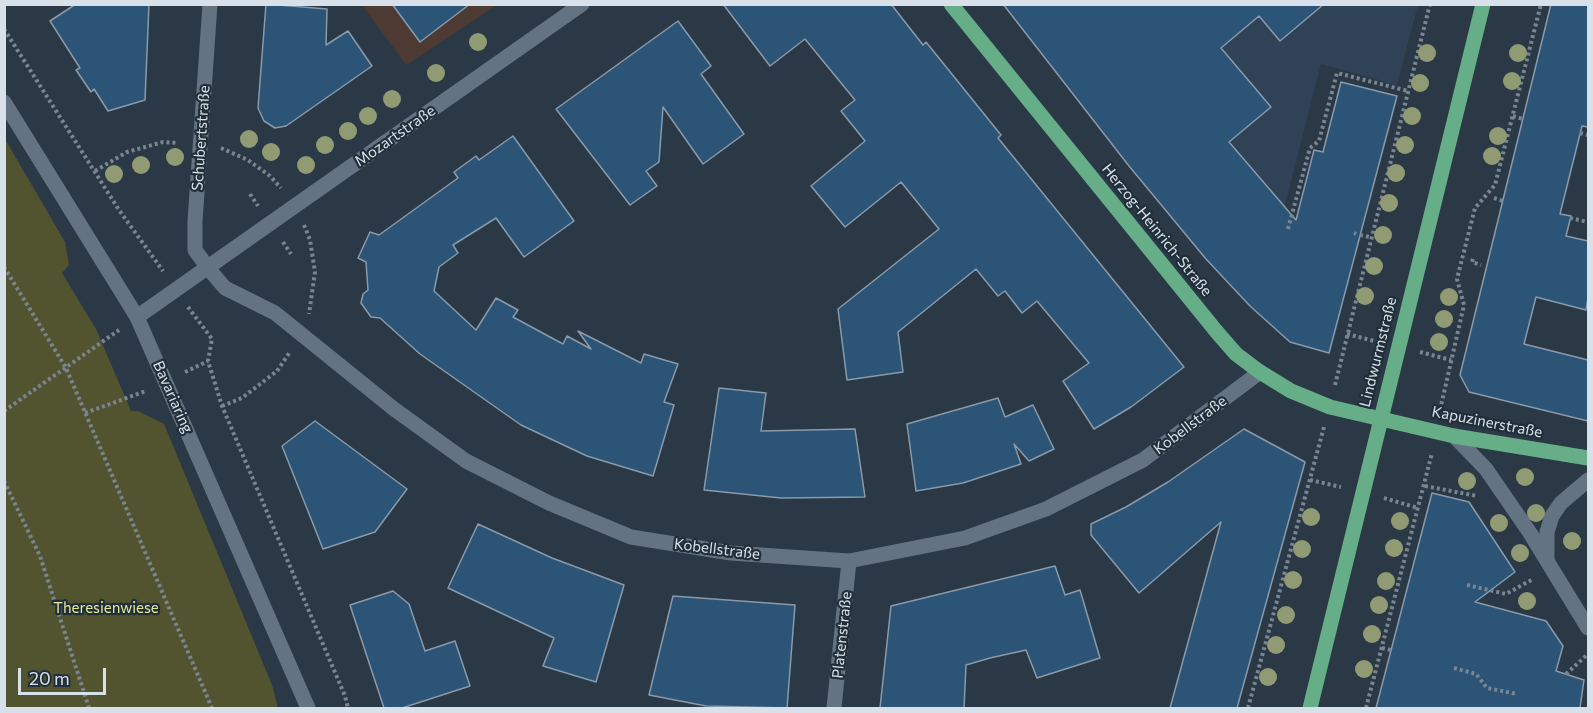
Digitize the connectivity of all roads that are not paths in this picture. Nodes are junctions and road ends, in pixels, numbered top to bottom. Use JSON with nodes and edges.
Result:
{"nodes":[{"id":1,"x":210,"y":4,"type":"edge"},
{"id":2,"x":582,"y":4,"type":"edge"},
{"id":3,"x":951,"y":4,"type":"edge"},
{"id":4,"x":1483,"y":4,"type":"edge"},
{"id":5,"x":4,"y":102,"type":"edge"},
{"id":6,"x":208,"y":268,"type":"junction"},
{"id":7,"x":137,"y":317,"type":"junction"},
{"id":8,"x":1260,"y":372,"type":"junction"},
{"id":9,"x":1380,"y":418,"type":"junction"},
{"id":10,"x":1454,"y":436,"type":"junction"},
{"id":11,"x":1588,"y":458,"type":"edge"},
{"id":12,"x":1588,"y":480,"type":"edge"},
{"id":13,"x":849,"y":561,"type":"junction"},
{"id":14,"x":1547,"y":564,"type":"junction"},
{"id":15,"x":1588,"y":628,"type":"edge"},
{"id":16,"x":308,"y":708,"type":"edge"},
{"id":17,"x":834,"y":708,"type":"edge"},
{"id":18,"x":1310,"y":708,"type":"edge"}],
"edges":[{"from":1,"to":6,"type":"street","name":"Schubertstraße"},
{"from":2,"to":6,"type":"street","name":"Mozartstraße"},
{"from":3,"to":8,"type":"main road","name":"Herzog-Heinrich-Straße"},
{"from":4,"to":9,"type":"main road","name":"Lindwurmstraße"},
{"from":5,"to":7,"type":"street","name":"Bavariaring"},
{"from":6,"to":7,"type":"street","name":"Mozartstraße"},
{"from":6,"to":13,"type":"street","name":"Kobellstraße"},
{"from":7,"to":16,"type":"street","name":"Bavariaring"},
{"from":8,"to":9,"type":"main road","name":"Herzog-Heinrich-Straße"},
{"from":8,"to":13,"type":"street","name":"Kobellstraße"},
{"from":9,"to":10,"type":"main road","name":"Kapuzinerstraße"},
{"from":9,"to":18,"type":"main road","name":"Lindwurmstraße"},
{"from":10,"to":11,"type":"main road","name":"Kapuzinerstraße"},
{"from":10,"to":14,"type":"street"},
{"from":12,"to":14,"type":"street"},
{"from":13,"to":17,"type":"street","name":"Platenstraße"},
{"from":14,"to":15,"type":"street"}]}
